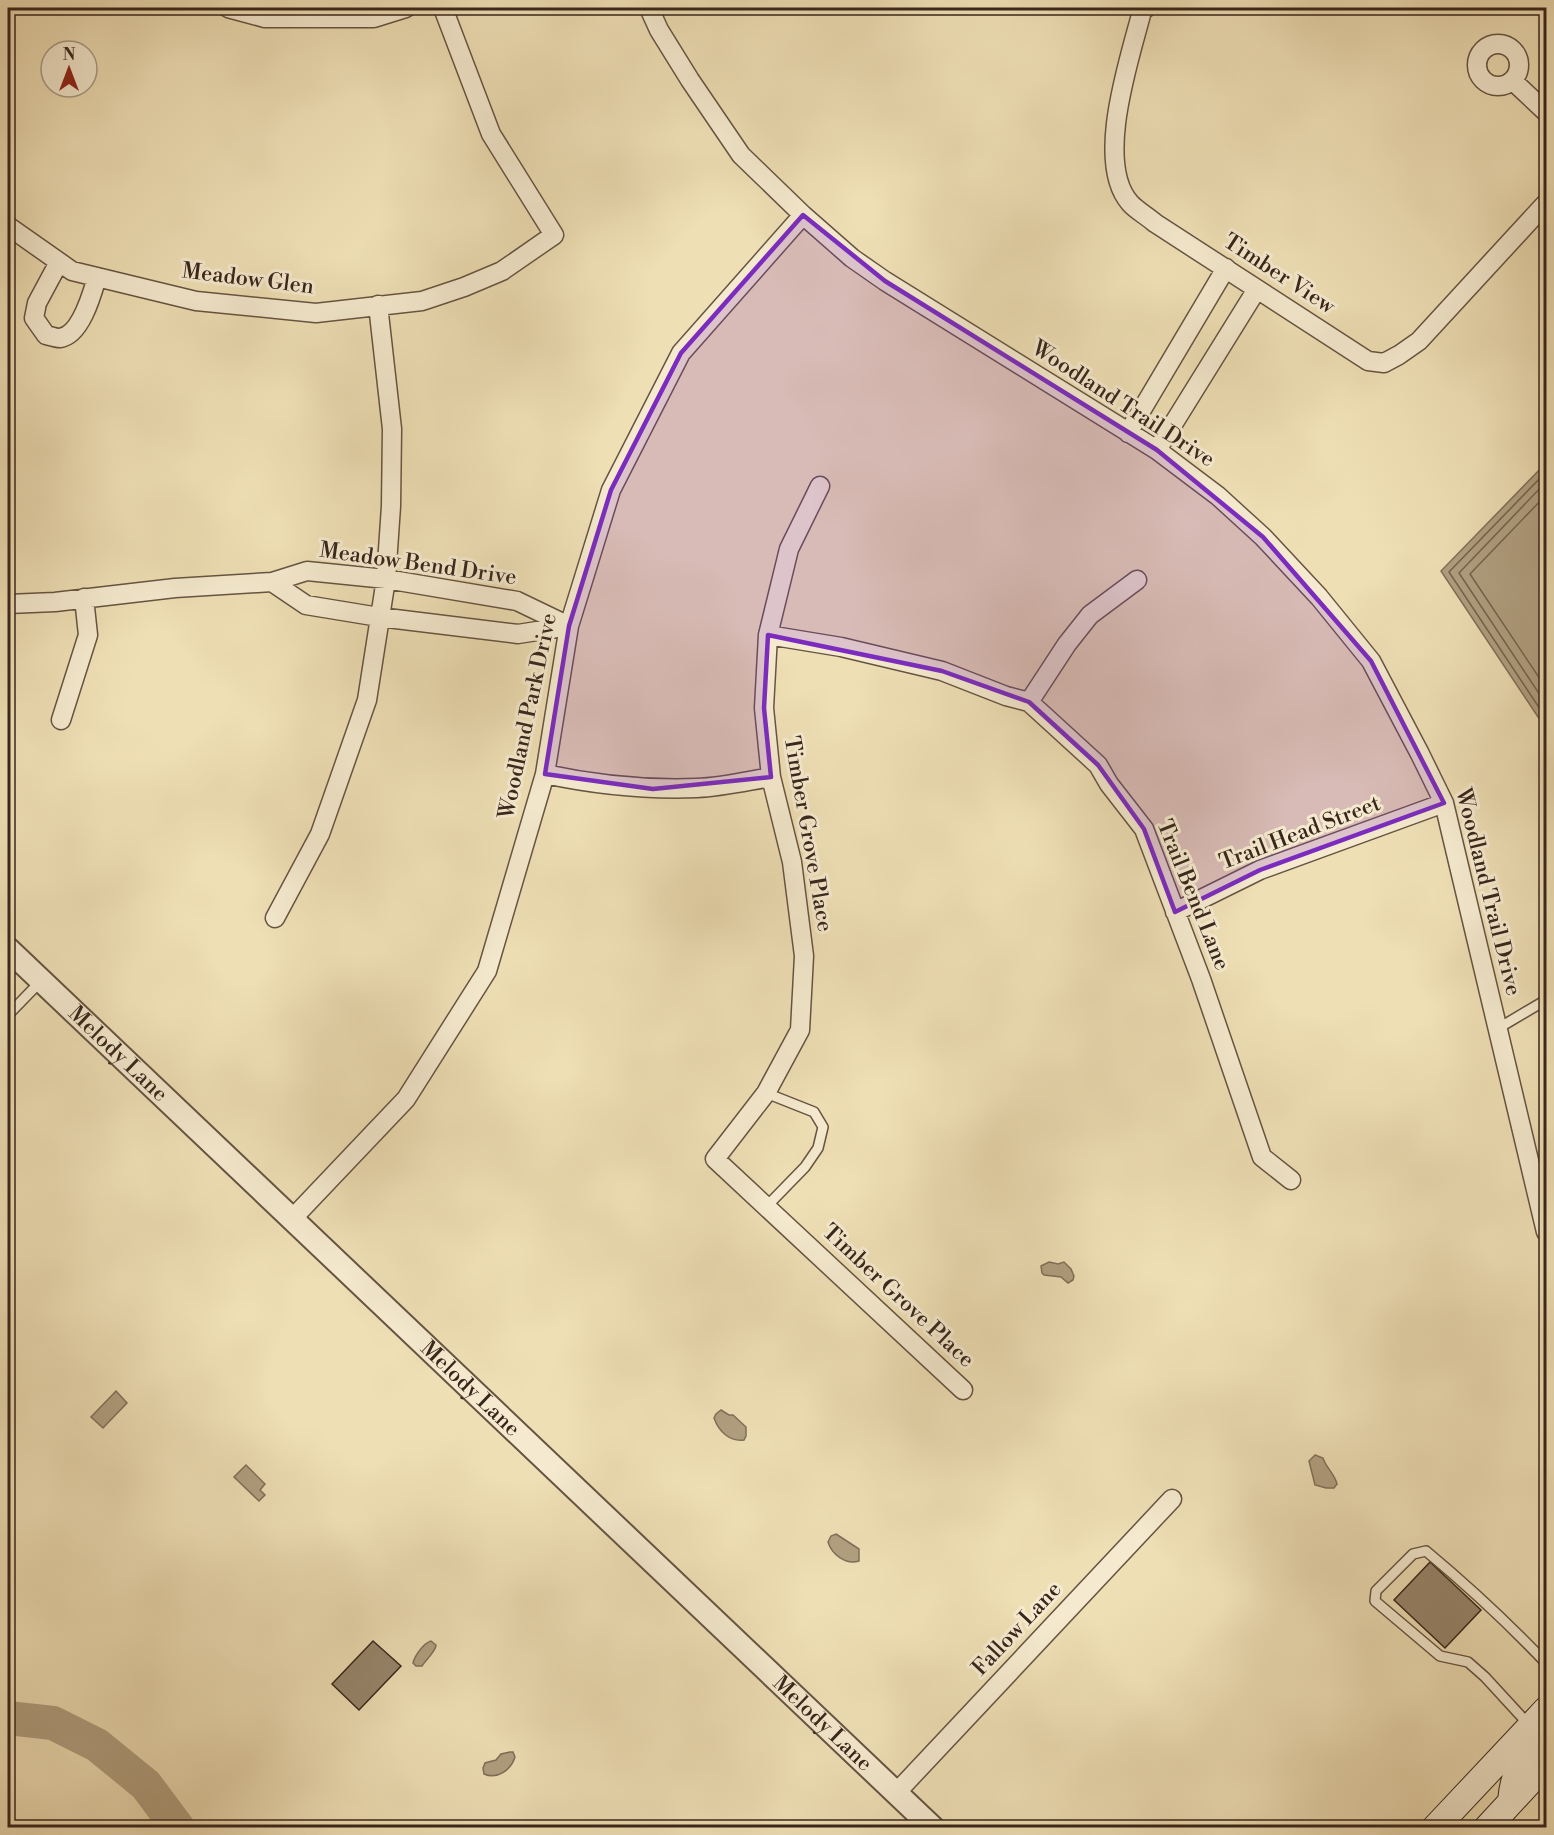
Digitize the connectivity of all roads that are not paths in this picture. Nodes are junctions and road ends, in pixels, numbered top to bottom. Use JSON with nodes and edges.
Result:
{"nodes":[{"id":1,"x":228,"y":8,"type":"edge"},
{"id":2,"x":406,"y":8,"type":"edge"},
{"id":3,"x":443,"y":8,"type":"edge"},
{"id":4,"x":649,"y":8,"type":"edge"},
{"id":5,"x":1146,"y":8,"type":"edge"},
{"id":6,"x":1513,"y":81,"type":"dead end"},
{"id":7,"x":1546,"y":112,"type":"edge"},
{"id":8,"x":1546,"y":203,"type":"edge"},
{"id":9,"x":803,"y":215,"type":"junction"},
{"id":10,"x":8,"y":226,"type":"edge"},
{"id":11,"x":59,"y":262,"type":"junction"},
{"id":12,"x":1226,"y":268,"type":"junction"},
{"id":13,"x":97,"y":277,"type":"junction"},
{"id":14,"x":1257,"y":289,"type":"junction"},
{"id":15,"x":378,"y":305,"type":"junction"},
{"id":16,"x":1128,"y":433,"type":"junction"},
{"id":17,"x":1157,"y":450,"type":"junction"},
{"id":18,"x":820,"y":486,"type":"dead end"},
{"id":19,"x":386,"y":579,"type":"junction"},
{"id":20,"x":1137,"y":580,"type":"dead end"},
{"id":21,"x":272,"y":582,"type":"junction"},
{"id":22,"x":84,"y":598,"type":"junction"},
{"id":23,"x":8,"y":604,"type":"edge"},
{"id":24,"x":380,"y":617,"type":"junction"},
{"id":25,"x":569,"y":626,"type":"junction"},
{"id":26,"x":768,"y":635,"type":"junction"},
{"id":27,"x":1029,"y":702,"type":"junction"},
{"id":28,"x":61,"y":720,"type":"dead end"},
{"id":29,"x":545,"y":774,"type":"junction"},
{"id":30,"x":771,"y":777,"type":"junction"},
{"id":31,"x":1444,"y":803,"type":"junction"},
{"id":32,"x":1175,"y":912,"type":"junction"},
{"id":33,"x":275,"y":918,"type":"dead end"},
{"id":34,"x":8,"y":949,"type":"edge"},
{"id":35,"x":41,"y":981,"type":"junction"},
{"id":36,"x":1546,"y":1000,"type":"edge"},
{"id":37,"x":8,"y":1015,"type":"edge"},
{"id":38,"x":1497,"y":1029,"type":"junction"},
{"id":39,"x":766,"y":1093,"type":"junction"},
{"id":40,"x":1291,"y":1180,"type":"dead end"},
{"id":41,"x":766,"y":1207,"type":"junction"},
{"id":42,"x":292,"y":1219,"type":"junction"},
{"id":43,"x":1546,"y":1232,"type":"edge"},
{"id":44,"x":963,"y":1390,"type":"dead end"},
{"id":45,"x":1172,"y":1499,"type":"dead end"},
{"id":46,"x":1546,"y":1663,"type":"edge"},
{"id":47,"x":1541,"y":1724,"type":"edge"},
{"id":48,"x":1546,"y":1764,"type":"edge"},
{"id":49,"x":896,"y":1793,"type":"junction"},
{"id":50,"x":1511,"y":1802,"type":"junction"},
{"id":51,"x":933,"y":1827,"type":"edge"},
{"id":52,"x":1435,"y":1827,"type":"edge"},
{"id":53,"x":1487,"y":1827,"type":"edge"}],
"edges":[{"from":1,"to":2,"type":"street"},
{"from":3,"to":15,"type":"street","name":"Meadow Glen"},
{"from":4,"to":9,"type":"street","name":"Woodland Trail Drive"},
{"from":5,"to":12,"type":"street","name":"Timber View"},
{"from":6,"to":7,"type":"street"},
{"from":8,"to":14,"type":"street","name":"Timber View"},
{"from":9,"to":16,"type":"street","name":"Woodland Trail Drive"},
{"from":9,"to":25,"type":"street","name":"Woodland Park Drive"},
{"from":10,"to":11,"type":"street","name":"Meadow Glen"},
{"from":11,"to":13,"type":"street","name":"Meadow Glen"},
{"from":11,"to":13,"type":"street"},
{"from":12,"to":14,"type":"street","name":"Timber View"},
{"from":12,"to":16,"type":"street"},
{"from":13,"to":15,"type":"street","name":"Meadow Glen"},
{"from":14,"to":17,"type":"street"},
{"from":15,"to":19,"type":"street"},
{"from":16,"to":17,"type":"street","name":"Woodland Trail Drive"},
{"from":17,"to":31,"type":"street","name":"Woodland Trail Drive"},
{"from":18,"to":26,"type":"street","name":"Timber Grove Place"},
{"from":19,"to":21,"type":"street","name":"Meadow Bend Drive"},
{"from":19,"to":24,"type":"street"},
{"from":19,"to":25,"type":"street","name":"Meadow Bend Drive"},
{"from":20,"to":27,"type":"street"},
{"from":21,"to":22,"type":"street","name":"Meadow Bend Drive"},
{"from":21,"to":24,"type":"street"},
{"from":22,"to":23,"type":"street","name":"Meadow Bend Drive"},
{"from":22,"to":28,"type":"street"},
{"from":24,"to":25,"type":"street"},
{"from":24,"to":33,"type":"street"},
{"from":25,"to":29,"type":"street","name":"Woodland Park Drive"},
{"from":26,"to":27,"type":"street","name":"Trail Bend Lane"},
{"from":26,"to":30,"type":"street","name":"Timber Grove Place"},
{"from":27,"to":32,"type":"street","name":"Trail Bend Lane"},
{"from":29,"to":30,"type":"street"},
{"from":29,"to":42,"type":"street","name":"Woodland Park Drive"},
{"from":30,"to":39,"type":"street","name":"Timber Grove Place"},
{"from":31,"to":32,"type":"street","name":"Trail Head Street"},
{"from":31,"to":38,"type":"street","name":"Woodland Trail Drive"},
{"from":32,"to":40,"type":"street","name":"Trail Bend Lane"},
{"from":34,"to":35,"type":"street","name":"Melody Lane"},
{"from":35,"to":37,"type":"lane"},
{"from":35,"to":42,"type":"street","name":"Melody Lane"},
{"from":36,"to":38,"type":"lane"},
{"from":38,"to":43,"type":"street","name":"Woodland Trail Drive"},
{"from":39,"to":41,"type":"street","name":"Timber Grove Place"},
{"from":39,"to":41,"type":"lane"},
{"from":41,"to":44,"type":"street","name":"Timber Grove Place"},
{"from":42,"to":49,"type":"street","name":"Melody Lane"},
{"from":45,"to":49,"type":"street","name":"Fallow Lane"},
{"from":46,"to":47,"type":"lane"},
{"from":47,"to":50,"type":"main road"},
{"from":47,"to":52,"type":"main road"},
{"from":48,"to":50,"type":"main road"},
{"from":49,"to":51,"type":"street","name":"Melody Lane"},
{"from":50,"to":53,"type":"main road"}]}
